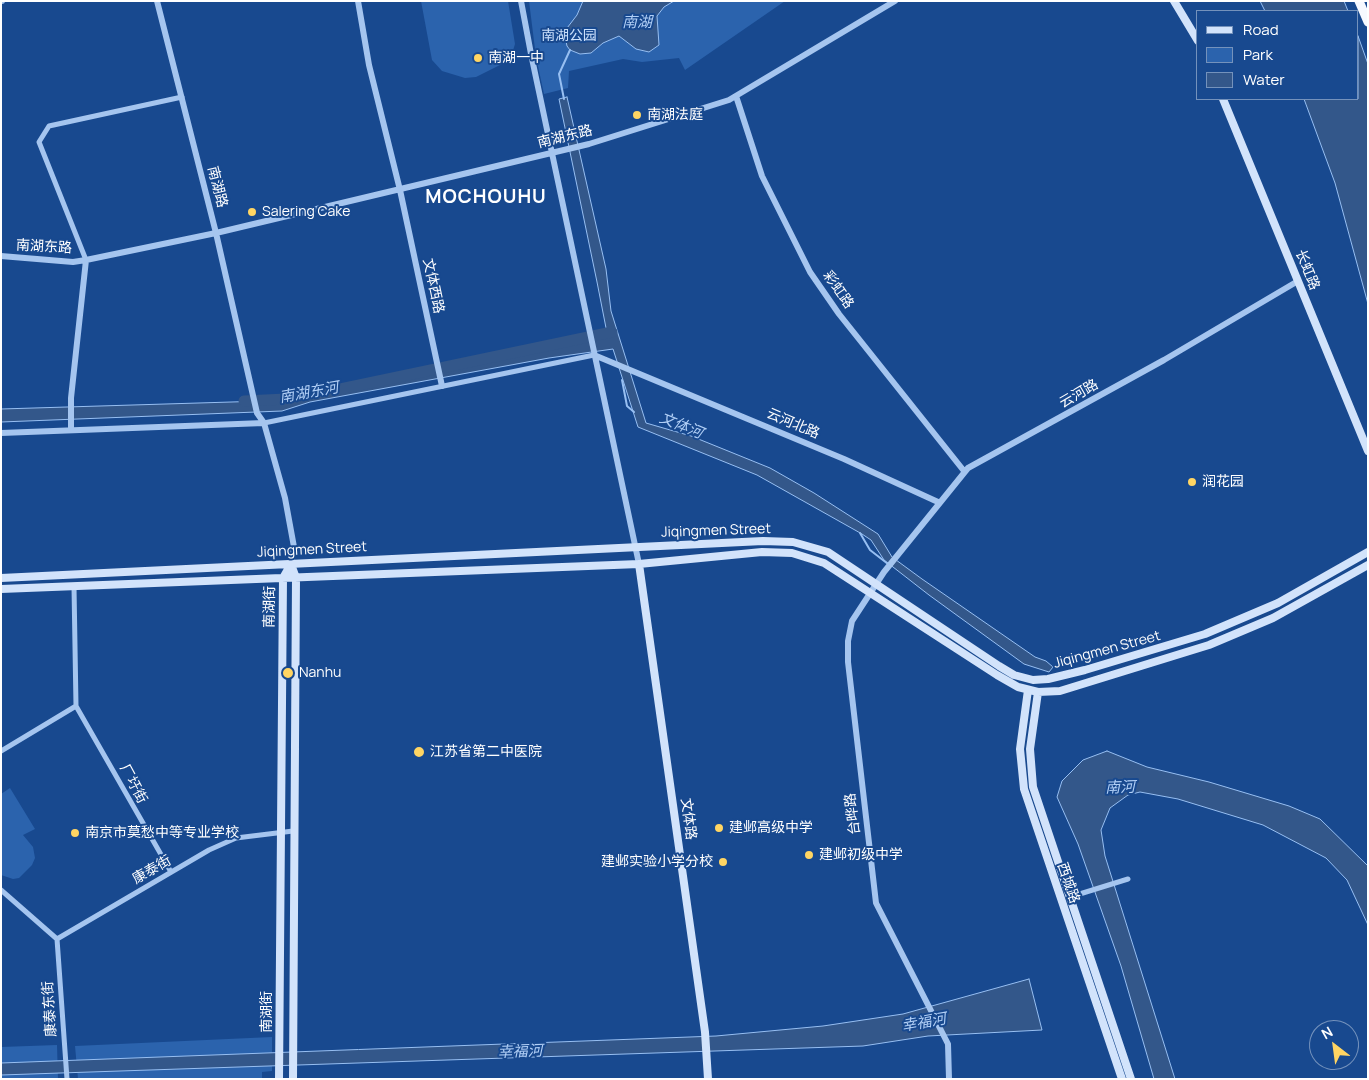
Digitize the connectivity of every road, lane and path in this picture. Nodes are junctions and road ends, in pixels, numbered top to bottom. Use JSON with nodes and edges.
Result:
{"nodes":[{"id":1,"x":157,"y":1,"type":"edge"},
{"id":2,"x":358,"y":1,"type":"edge"},
{"id":3,"x":522,"y":1,"type":"edge"},
{"id":4,"x":895,"y":1,"type":"edge"},
{"id":5,"x":1174,"y":1,"type":"edge"},
{"id":6,"x":1359,"y":1,"type":"edge"},
{"id":7,"x":1368,"y":22,"type":"edge"},
{"id":8,"x":1196,"y":38,"type":"edge"},
{"id":9,"x":736,"y":96,"type":"junction"},
{"id":10,"x":182,"y":97,"type":"junction"},
{"id":11,"x":1223,"y":100,"type":"edge"},
{"id":12,"x":551,"y":153,"type":"junction"},
{"id":13,"x":400,"y":190,"type":"junction"},
{"id":14,"x":216,"y":233,"type":"junction"},
{"id":15,"x":1,"y":256,"type":"edge"},
{"id":16,"x":86,"y":260,"type":"junction"},
{"id":17,"x":1298,"y":281,"type":"junction"},
{"id":18,"x":594,"y":353,"type":"junction"},
{"id":19,"x":442,"y":386,"type":"junction"},
{"id":20,"x":264,"y":423,"type":"junction"},
{"id":21,"x":71,"y":430,"type":"junction"},
{"id":22,"x":1,"y":432,"type":"edge"},
{"id":23,"x":1368,"y":451,"type":"edge"},
{"id":24,"x":964,"y":471,"type":"junction"},
{"id":25,"x":938,"y":502,"type":"junction"},
{"id":26,"x":635,"y":547,"type":"junction"},
{"id":27,"x":1368,"y":552,"type":"edge"},
{"id":28,"x":291,"y":564,"type":"junction"},
{"id":29,"x":639,"y":564,"type":"junction"},
{"id":30,"x":1368,"y":565,"type":"edge"},
{"id":31,"x":884,"y":572,"type":"joint"},
{"id":32,"x":1,"y":578,"type":"edge"},
{"id":33,"x":283,"y":578,"type":"junction"},
{"id":34,"x":296,"y":578,"type":"junction"},
{"id":35,"x":875,"y":585,"type":"junction"},
{"id":36,"x":74,"y":587,"type":"junction"},
{"id":37,"x":1,"y":589,"type":"edge"},
{"id":38,"x":868,"y":594,"type":"junction"},
{"id":39,"x":1028,"y":690,"type":"junction"},
{"id":40,"x":1038,"y":692,"type":"junction"},
{"id":41,"x":76,"y":706,"type":"junction"},
{"id":42,"x":1,"y":751,"type":"edge"},
{"id":43,"x":293,"y":831,"type":"junction"},
{"id":44,"x":280,"y":832,"type":"junction"},
{"id":45,"x":170,"y":872,"type":"junction"},
{"id":46,"x":1128,"y":878,"type":"dead end"},
{"id":47,"x":1,"y":890,"type":"edge"},
{"id":48,"x":1070,"y":897,"type":"junction"},
{"id":49,"x":56,"y":938,"type":"junction"},
{"id":50,"x":66,"y":1079,"type":"edge"},
{"id":51,"x":280,"y":1079,"type":"edge"},
{"id":52,"x":293,"y":1079,"type":"edge"},
{"id":53,"x":708,"y":1079,"type":"edge"},
{"id":54,"x":949,"y":1079,"type":"edge"},
{"id":55,"x":1122,"y":1079,"type":"edge"},
{"id":56,"x":1132,"y":1079,"type":"edge"}],
"edges":[{"from":1,"to":10,"type":"street","name":"南湖路"},
{"from":2,"to":13,"type":"street","name":"文体西路"},
{"from":3,"to":12,"type":"street"},
{"from":4,"to":9,"type":"street","name":"南湖东路"},
{"from":5,"to":8,"type":"main road"},
{"from":6,"to":7,"type":"highway"},
{"from":9,"to":12,"type":"street","name":"南湖东路"},
{"from":9,"to":24,"type":"street","name":"彩虹路"},
{"from":10,"to":14,"type":"street","name":"南湖路"},
{"from":10,"to":16,"type":"street"},
{"from":11,"to":17,"type":"main road","name":"长虹路"},
{"from":12,"to":13,"type":"street","name":"南湖东路"},
{"from":12,"to":18,"type":"street"},
{"from":13,"to":14,"type":"street","name":"南湖东路"},
{"from":13,"to":19,"type":"street","name":"文体西路"},
{"from":14,"to":16,"type":"street","name":"南湖东路"},
{"from":14,"to":20,"type":"street","name":"南湖路"},
{"from":15,"to":16,"type":"street","name":"南湖东路"},
{"from":16,"to":21,"type":"street"},
{"from":17,"to":23,"type":"main road","name":"长虹路"},
{"from":17,"to":24,"type":"street","name":"云河路"},
{"from":18,"to":19,"type":"street"},
{"from":18,"to":25,"type":"street","name":"云河北路"},
{"from":18,"to":26,"type":"street"},
{"from":19,"to":20,"type":"street"},
{"from":20,"to":21,"type":"street"},
{"from":20,"to":28,"type":"street"},
{"from":21,"to":22,"type":"street"},
{"from":24,"to":25,"type":"street","name":"云河路"},
{"from":25,"to":31,"type":"street","name":"云河路"},
{"from":26,"to":28,"type":"main road","name":"Jiqingmen Street"},
{"from":26,"to":29,"type":"street"},
{"from":26,"to":35,"type":"main road","name":"Jiqingmen Street"},
{"from":27,"to":35,"type":"main road","name":"Jiqingmen Street"},
{"from":28,"to":32,"type":"main road","name":"Jiqingmen Street"},
{"from":28,"to":33,"type":"main road","name":"南湖街"},
{"from":28,"to":34,"type":"main road","name":"南湖街"},
{"from":29,"to":34,"type":"main road","name":"Jiqingmen Street"},
{"from":29,"to":38,"type":"main road","name":"Jiqingmen Street"},
{"from":29,"to":53,"type":"main road","name":"文体路"},
{"from":30,"to":40,"type":"main road","name":"Jiqingmen Street"},
{"from":31,"to":35,"type":"street","name":"台晔路"},
{"from":33,"to":34,"type":"main road","name":"Jiqingmen Street"},
{"from":33,"to":36,"type":"main road","name":"Jiqingmen Street"},
{"from":33,"to":44,"type":"main road","name":"南湖街"},
{"from":34,"to":43,"type":"main road","name":"南湖街"},
{"from":35,"to":38,"type":"street","name":"台晔路"},
{"from":36,"to":37,"type":"main road","name":"Jiqingmen Street"},
{"from":36,"to":41,"type":"street"},
{"from":38,"to":39,"type":"main road","name":"Jiqingmen Street"},
{"from":38,"to":54,"type":"street","name":"台晔路"},
{"from":39,"to":40,"type":"main road","name":"Jiqingmen Street"},
{"from":39,"to":55,"type":"main road","name":"西城路"},
{"from":40,"to":48,"type":"main road","name":"西城路"},
{"from":41,"to":42,"type":"street"},
{"from":41,"to":45,"type":"street","name":"厂圩街"},
{"from":43,"to":44,"type":"street","name":"康泰街"},
{"from":43,"to":52,"type":"main road","name":"南湖街"},
{"from":44,"to":45,"type":"street","name":"康泰街"},
{"from":44,"to":51,"type":"main road","name":"南湖街"},
{"from":45,"to":49,"type":"street","name":"康泰街"},
{"from":46,"to":48,"type":"street"},
{"from":47,"to":49,"type":"street"},
{"from":48,"to":56,"type":"main road","name":"西城路"},
{"from":49,"to":50,"type":"street","name":"康泰东街"}]}
